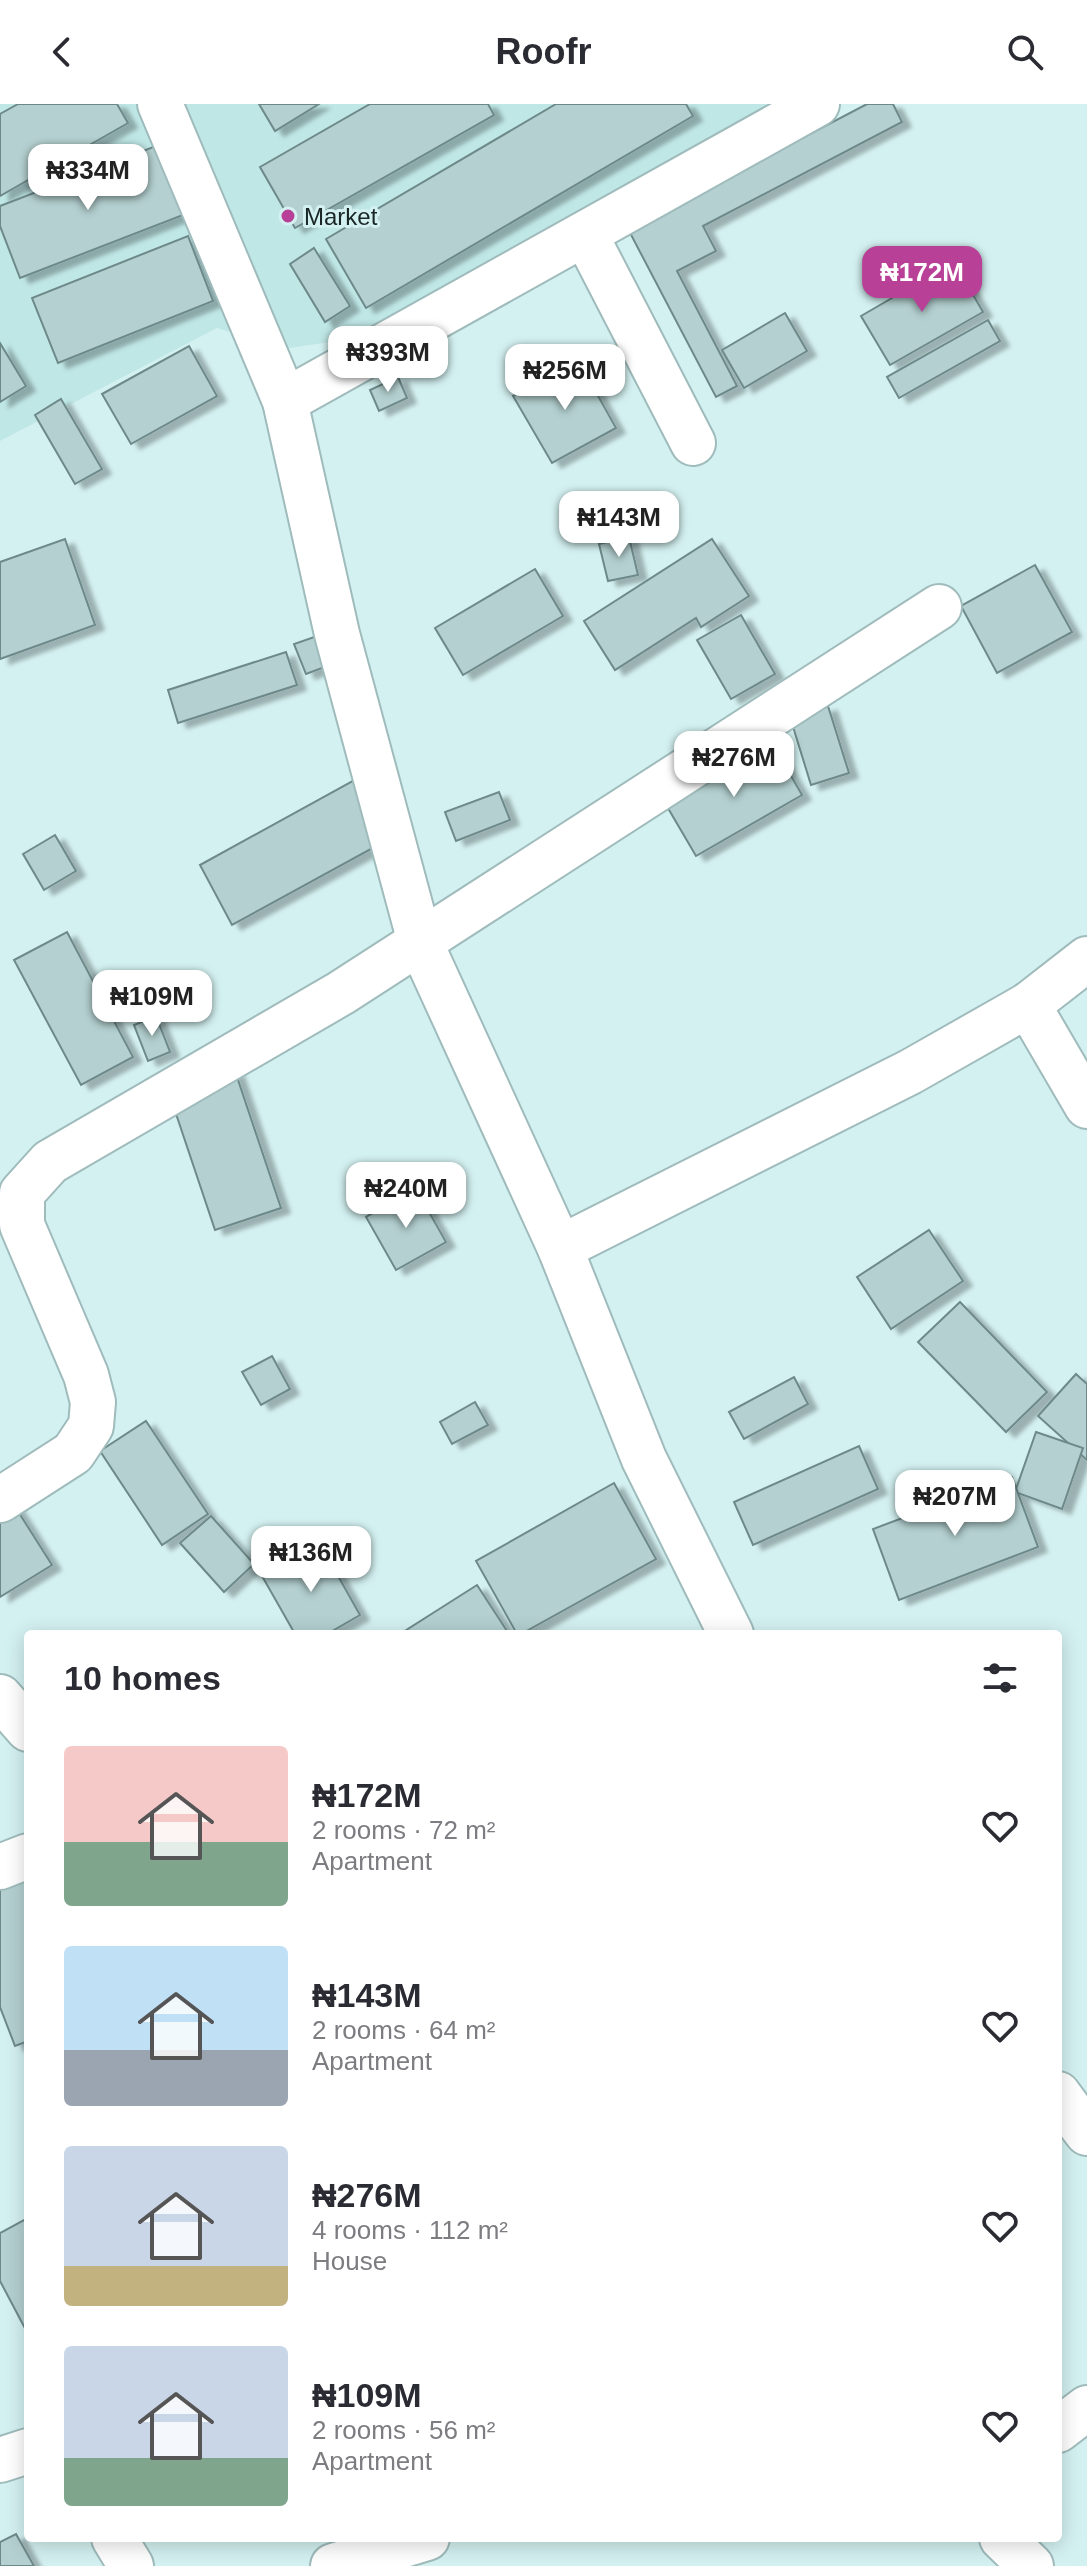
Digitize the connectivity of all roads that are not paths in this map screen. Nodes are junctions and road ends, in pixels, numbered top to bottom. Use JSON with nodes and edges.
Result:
{"nodes":[{"id":1,"x":160,"y":104,"type":"edge"},
{"id":2,"x":817,"y":104,"type":"edge"},
{"id":3,"x":585,"y":234,"type":"junction"},
{"id":4,"x":285,"y":401,"type":"junction"},
{"id":5,"x":693,"y":443,"type":"dead end"},
{"id":6,"x":939,"y":607,"type":"dead end"},
{"id":7,"x":420,"y":942,"type":"junction"},
{"id":8,"x":1087,"y":959,"type":"edge"},
{"id":9,"x":1028,"y":1005,"type":"junction"},
{"id":10,"x":1087,"y":1106,"type":"edge"},
{"id":11,"x":560,"y":1248,"type":"junction"},
{"id":12,"x":0,"y":1500,"type":"edge"},
{"id":13,"x":729,"y":1630,"type":"edge"},
{"id":14,"x":0,"y":1697,"type":"edge"},
{"id":15,"x":24,"y":1724,"type":"edge"},
{"id":16,"x":24,"y":1858,"type":"edge"},
{"id":17,"x":0,"y":1867,"type":"edge"},
{"id":18,"x":1062,"y":2099,"type":"edge"},
{"id":19,"x":1087,"y":2133,"type":"edge"},
{"id":20,"x":1087,"y":2408,"type":"edge"},
{"id":21,"x":1062,"y":2427,"type":"edge"},
{"id":22,"x":24,"y":2452,"type":"edge"},
{"id":23,"x":0,"y":2460,"type":"edge"},
{"id":24,"x":116,"y":2542,"type":"edge"},
{"id":25,"x":414,"y":2542,"type":"edge"},
{"id":26,"x":429,"y":2542,"type":"edge"},
{"id":27,"x":1006,"y":2542,"type":"edge"},
{"id":28,"x":131,"y":2566,"type":"edge"},
{"id":29,"x":333,"y":2566,"type":"edge"},
{"id":30,"x":438,"y":2566,"type":"edge"},
{"id":31,"x":1031,"y":2566,"type":"edge"}],
"edges":[{"from":1,"to":4,"type":"street"},
{"from":2,"to":3,"type":"street"},
{"from":3,"to":4,"type":"street"},
{"from":3,"to":5,"type":"street"},
{"from":4,"to":7,"type":"street"},
{"from":6,"to":7,"type":"street"},
{"from":7,"to":11,"type":"street"},
{"from":7,"to":12,"type":"street"},
{"from":8,"to":9,"type":"street"},
{"from":9,"to":10,"type":"street"},
{"from":9,"to":11,"type":"street"},
{"from":11,"to":13,"type":"street"},
{"from":14,"to":15,"type":"street"},
{"from":16,"to":17,"type":"street"},
{"from":18,"to":19,"type":"street"},
{"from":20,"to":21,"type":"street"},
{"from":22,"to":23,"type":"street"},
{"from":24,"to":28,"type":"street"},
{"from":25,"to":29,"type":"street"},
{"from":26,"to":30,"type":"street"},
{"from":27,"to":31,"type":"street"}]}
